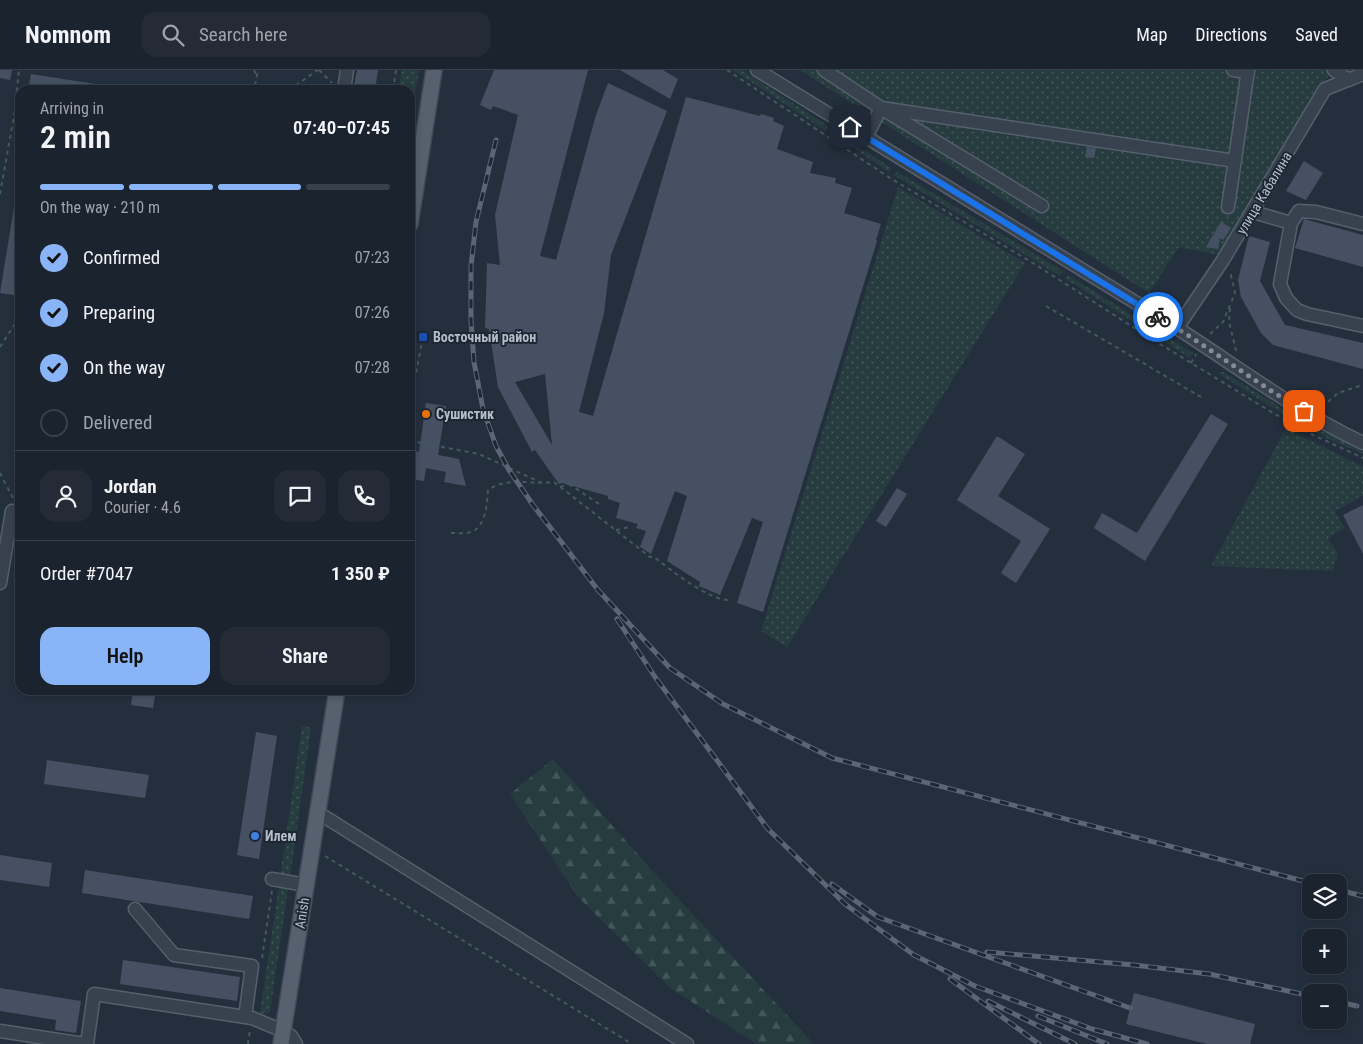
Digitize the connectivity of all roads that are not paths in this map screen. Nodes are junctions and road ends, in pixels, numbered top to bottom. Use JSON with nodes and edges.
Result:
{"nodes":[{"id":1,"x":347,"y":70,"type":"edge"},
{"id":2,"x":434,"y":70,"type":"edge"},
{"id":3,"x":757,"y":70,"type":"edge"},
{"id":4,"x":824,"y":70,"type":"edge"},
{"id":5,"x":1233,"y":70,"type":"edge"},
{"id":6,"x":1334,"y":70,"type":"edge"},
{"id":7,"x":1248,"y":71,"type":"edge"},
{"id":8,"x":1363,"y":74,"type":"edge"},
{"id":9,"x":1349,"y":80,"type":"junction"},
{"id":10,"x":339,"y":85,"type":"edge"},
{"id":11,"x":881,"y":108,"type":"junction"},
{"id":12,"x":866,"y":137,"type":"junction"},
{"id":13,"x":1235,"y":161,"type":"junction"},
{"id":14,"x":415,"y":192,"type":"edge"},
{"id":15,"x":1042,"y":206,"type":"dead end"},
{"id":16,"x":1228,"y":207,"type":"dead end"},
{"id":17,"x":1254,"y":211,"type":"junction"},
{"id":18,"x":1291,"y":223,"type":"junction"},
{"id":19,"x":1363,"y":224,"type":"edge"},
{"id":20,"x":1363,"y":326,"type":"edge"},
{"id":21,"x":1176,"y":328,"type":"junction"},
{"id":22,"x":1363,"y":443,"type":"edge"},
{"id":23,"x":14,"y":506,"type":"road end"},
{"id":24,"x":0,"y":583,"type":"edge"},
{"id":25,"x":336,"y":695,"type":"edge"},
{"id":26,"x":318,"y":812,"type":"junction"},
{"id":27,"x":272,"y":878,"type":"road end"},
{"id":28,"x":306,"y":885,"type":"junction"},
{"id":29,"x":135,"y":909,"type":"dead end"},
{"id":30,"x":245,"y":1017,"type":"junction"},
{"id":31,"x":0,"y":1031,"type":"edge"},
{"id":32,"x":282,"y":1038,"type":"edge"},
{"id":33,"x":86,"y":1044,"type":"edge"},
{"id":34,"x":296,"y":1044,"type":"edge"},
{"id":35,"x":687,"y":1044,"type":"edge"}],
"edges":[{"from":1,"to":10,"type":"street"},
{"from":2,"to":14,"type":"main road"},
{"from":3,"to":12,"type":"street"},
{"from":4,"to":11,"type":"street"},
{"from":5,"to":7,"type":"street"},
{"from":6,"to":9,"type":"street"},
{"from":7,"to":13,"type":"street"},
{"from":8,"to":9,"type":"street","name":"улица Кабалина"},
{"from":9,"to":17,"type":"street","name":"улица Кабалина"},
{"from":11,"to":12,"type":"street"},
{"from":11,"to":13,"type":"street"},
{"from":11,"to":15,"type":"street"},
{"from":12,"to":21,"type":"street"},
{"from":13,"to":16,"type":"street"},
{"from":17,"to":18,"type":"street"},
{"from":17,"to":21,"type":"street","name":"улица Кабалина"},
{"from":18,"to":19,"type":"street"},
{"from":18,"to":20,"type":"street"},
{"from":21,"to":22,"type":"street"},
{"from":23,"to":24,"type":"street"},
{"from":25,"to":26,"type":"main road","name":"Anish"},
{"from":26,"to":28,"type":"main road","name":"Anish"},
{"from":26,"to":35,"type":"street"},
{"from":27,"to":28,"type":"street"},
{"from":28,"to":32,"type":"main road","name":"Anish"},
{"from":29,"to":30,"type":"street"},
{"from":30,"to":32,"type":"street"},
{"from":30,"to":33,"type":"street"},
{"from":31,"to":33,"type":"street"},
{"from":32,"to":34,"type":"street"}]}
